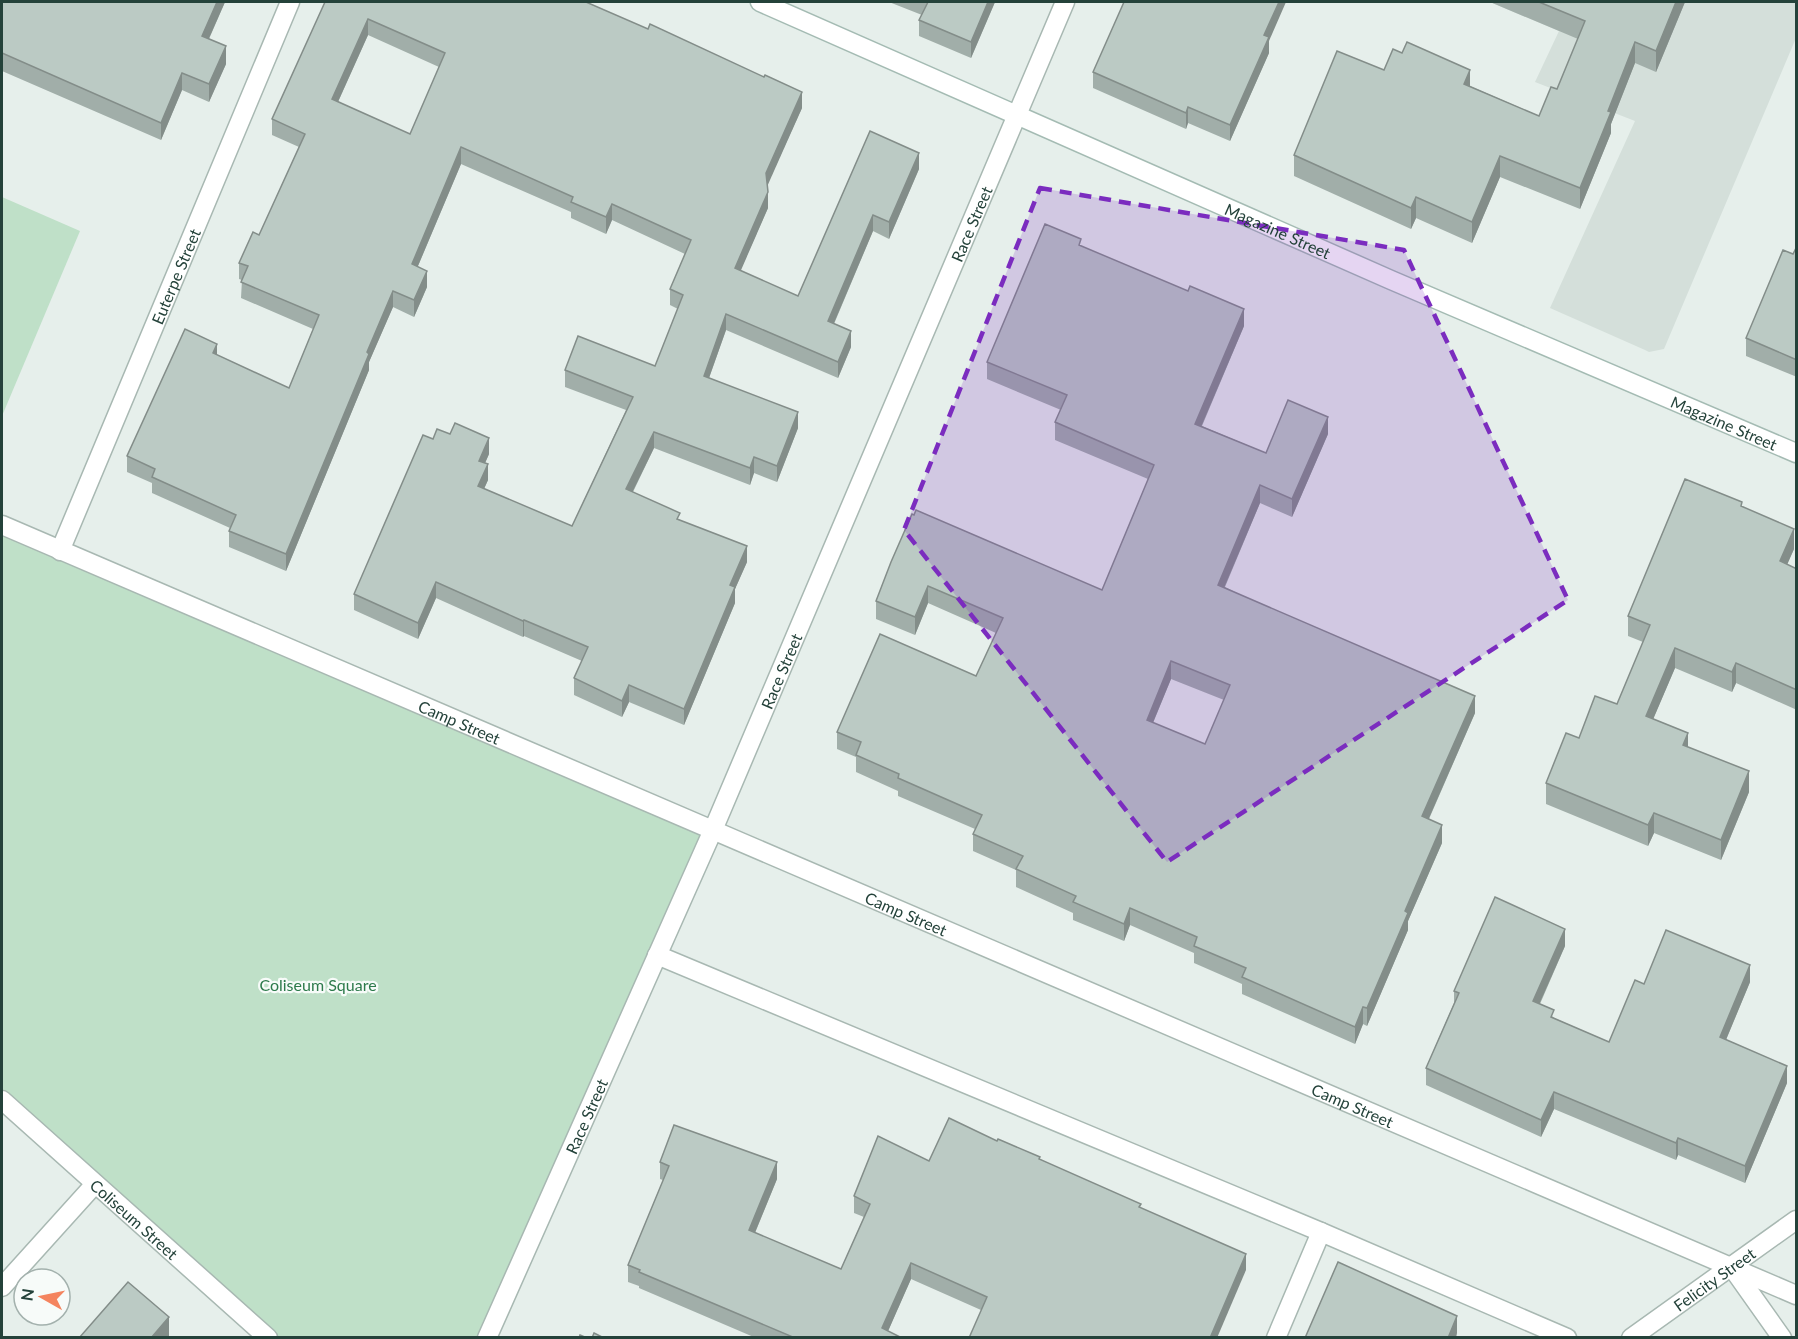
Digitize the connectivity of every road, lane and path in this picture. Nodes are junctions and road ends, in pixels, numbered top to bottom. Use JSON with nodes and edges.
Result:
{"nodes":[{"id":1,"x":290,"y":2,"type":"edge"},
{"id":2,"x":760,"y":2,"type":"edge"},
{"id":3,"x":1065,"y":2,"type":"edge"},
{"id":4,"x":1017,"y":114,"type":"junction"},
{"id":5,"x":1797,"y":453,"type":"edge"},
{"id":6,"x":2,"y":525,"type":"edge"},
{"id":7,"x":60,"y":551,"type":"junction"},
{"id":8,"x":713,"y":830,"type":"junction"},
{"id":9,"x":657,"y":955,"type":"junction"},
{"id":10,"x":2,"y":1100,"type":"edge"},
{"id":11,"x":95,"y":1184,"type":"junction"},
{"id":12,"x":1797,"y":1220,"type":"edge"},
{"id":13,"x":1321,"y":1232,"type":"junction"},
{"id":14,"x":1731,"y":1266,"type":"junction"},
{"id":15,"x":2,"y":1287,"type":"edge"},
{"id":16,"x":1797,"y":1295,"type":"edge"},
{"id":17,"x":268,"y":1338,"type":"edge"},
{"id":18,"x":487,"y":1338,"type":"edge"},
{"id":19,"x":1276,"y":1338,"type":"edge"},
{"id":20,"x":1568,"y":1338,"type":"edge"},
{"id":21,"x":1631,"y":1338,"type":"edge"},
{"id":22,"x":1782,"y":1338,"type":"edge"}],
"edges":[{"from":1,"to":7,"type":"street","name":"Euterpe Street"},
{"from":2,"to":4,"type":"street","name":"Magazine Street"},
{"from":3,"to":4,"type":"street","name":"Race Street"},
{"from":4,"to":5,"type":"street","name":"Magazine Street"},
{"from":4,"to":8,"type":"street","name":"Race Street"},
{"from":6,"to":7,"type":"street","name":"Camp Street"},
{"from":7,"to":8,"type":"street","name":"Camp Street"},
{"from":8,"to":9,"type":"street","name":"Race Street"},
{"from":8,"to":14,"type":"street","name":"Camp Street"},
{"from":9,"to":13,"type":"street"},
{"from":9,"to":18,"type":"street","name":"Race Street"},
{"from":10,"to":11,"type":"street","name":"Coliseum Street"},
{"from":11,"to":15,"type":"street"},
{"from":11,"to":17,"type":"street","name":"Coliseum Street"},
{"from":12,"to":14,"type":"street","name":"Felicity Street"},
{"from":13,"to":19,"type":"street"},
{"from":13,"to":20,"type":"street"},
{"from":14,"to":16,"type":"street","name":"Camp Street"},
{"from":14,"to":21,"type":"street","name":"Felicity Street"},
{"from":14,"to":22,"type":"street"}]}
